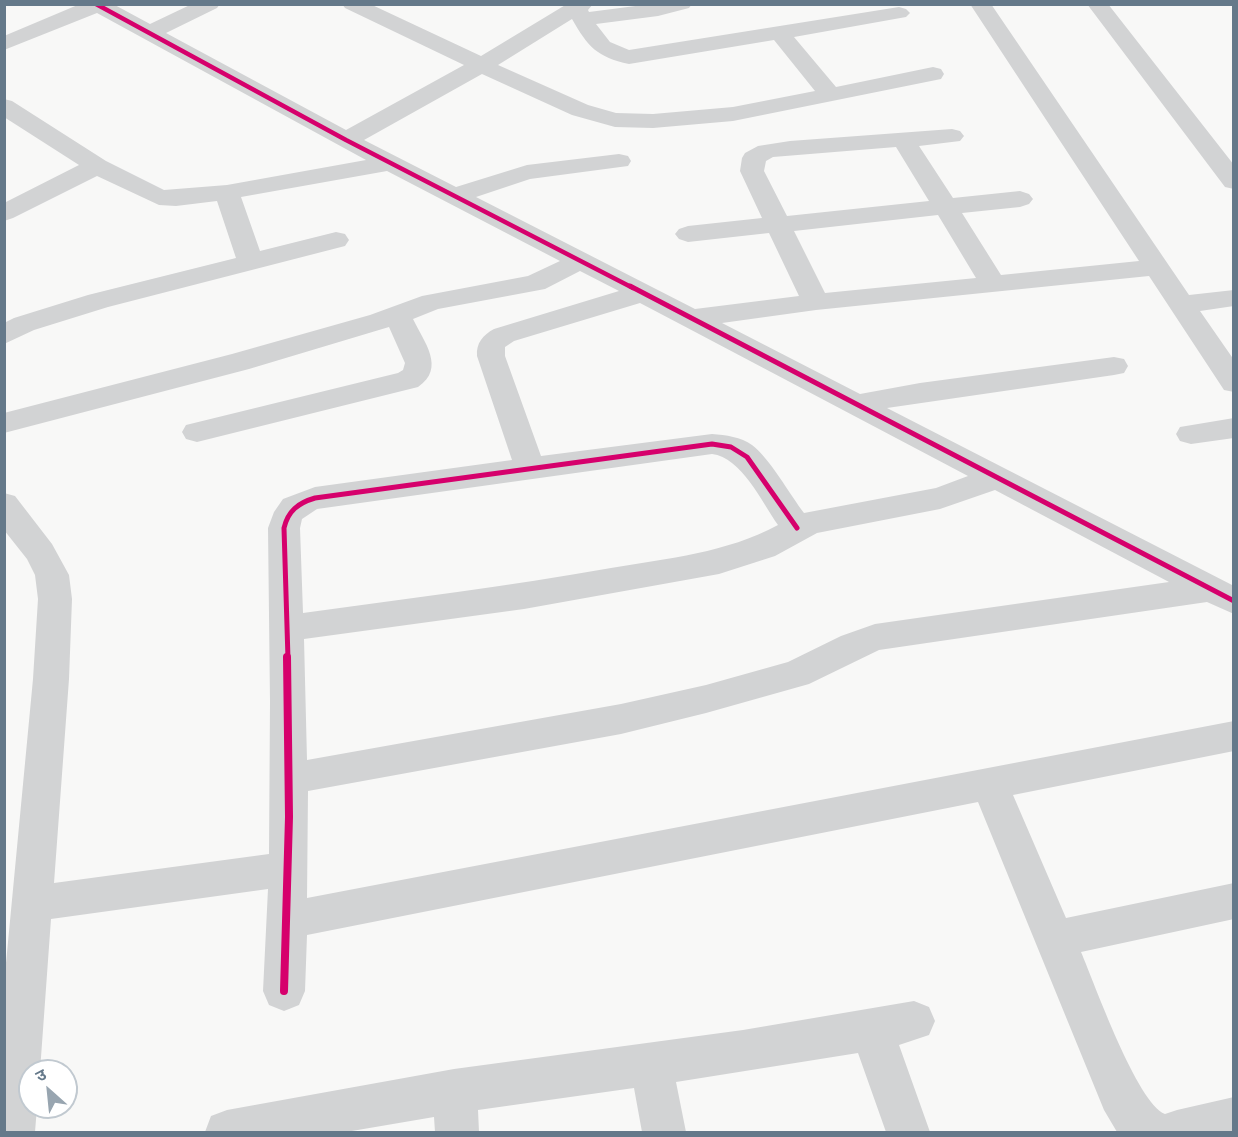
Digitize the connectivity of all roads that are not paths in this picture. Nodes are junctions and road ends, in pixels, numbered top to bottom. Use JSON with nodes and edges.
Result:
{"nodes":[{"id":1,"x":210,"y":4,"type":"edge"},
{"id":2,"x":682,"y":4,"type":"edge"},
{"id":3,"x":981,"y":4,"type":"edge"},
{"id":4,"x":1097,"y":4,"type":"edge"},
{"id":5,"x":97,"y":5,"type":"edge"},
{"id":6,"x":369,"y":7,"type":"edge"},
{"id":7,"x":581,"y":11,"type":"edge"},
{"id":8,"x":899,"y":14,"type":"dead end"},
{"id":9,"x":779,"y":32,"type":"junction"},
{"id":10,"x":149,"y":33,"type":"junction"},
{"id":11,"x":4,"y":44,"type":"edge"},
{"id":12,"x":480,"y":66,"type":"junction"},
{"id":13,"x":933,"y":74,"type":"dead end"},
{"id":14,"x":830,"y":94,"type":"junction"},
{"id":15,"x":10,"y":117,"type":"edge"},
{"id":16,"x":952,"y":136,"type":"dead end"},
{"id":17,"x":346,"y":140,"type":"junction"},
{"id":18,"x":904,"y":140,"type":"junction"},
{"id":19,"x":619,"y":162,"type":"dead end"},
{"id":20,"x":389,"y":163,"type":"junction"},
{"id":21,"x":97,"y":166,"type":"junction"},
{"id":22,"x":1233,"y":182,"type":"edge"},
{"id":23,"x":227,"y":192,"type":"junction"},
{"id":24,"x":454,"y":196,"type":"junction"},
{"id":25,"x":1020,"y":199,"type":"dead end"},
{"id":26,"x":944,"y":206,"type":"junction"},
{"id":27,"x":4,"y":213,"type":"edge"},
{"id":28,"x":776,"y":224,"type":"junction"},
{"id":29,"x":688,"y":234,"type":"dead end"},
{"id":30,"x":336,"y":240,"type":"dead end"},
{"id":31,"x":250,"y":260,"type":"junction"},
{"id":32,"x":580,"y":261,"type":"junction"},
{"id":33,"x":1154,"y":268,"type":"junction"},
{"id":34,"x":994,"y":285,"type":"junction"},
{"id":35,"x":643,"y":293,"type":"junction"},
{"id":36,"x":1233,"y":298,"type":"edge"},
{"id":37,"x":816,"y":302,"type":"junction"},
{"id":38,"x":1181,"y":305,"type":"junction"},
{"id":39,"x":397,"y":315,"type":"junction"},
{"id":40,"x":690,"y":318,"type":"junction"},
{"id":41,"x":4,"y":335,"type":"edge"},
{"id":42,"x":1114,"y":366,"type":"dead end"},
{"id":43,"x":1233,"y":383,"type":"edge"},
{"id":44,"x":857,"y":404,"type":"junction"},
{"id":45,"x":4,"y":423,"type":"edge"},
{"id":46,"x":1233,"y":428,"type":"edge"},
{"id":47,"x":197,"y":432,"type":"dead end"},
{"id":48,"x":1191,"y":434,"type":"dead end"},
{"id":49,"x":530,"y":467,"type":"junction"},
{"id":50,"x":998,"y":477,"type":"junction"},
{"id":51,"x":4,"y":504,"type":"edge"},
{"id":52,"x":796,"y":528,"type":"junction"},
{"id":53,"x":1222,"y":595,"type":"edge"},
{"id":54,"x":288,"y":628,"type":"junction"},
{"id":55,"x":1233,"y":736,"type":"edge"},
{"id":56,"x":288,"y":779,"type":"junction"},
{"id":57,"x":990,"y":782,"type":"junction"},
{"id":58,"x":288,"y":869,"type":"junction"},
{"id":59,"x":1233,"y":901,"type":"edge"},
{"id":60,"x":32,"y":904,"type":"junction"},
{"id":61,"x":288,"y":920,"type":"junction"},
{"id":62,"x":1055,"y":939,"type":"junction"},
{"id":63,"x":284,"y":991,"type":"dead end"},
{"id":64,"x":914,"y":1021,"type":"dead end"},
{"id":65,"x":872,"y":1030,"type":"junction"},
{"id":66,"x":13,"y":1032,"type":"edge"},
{"id":67,"x":651,"y":1064,"type":"junction"},
{"id":68,"x":455,"y":1112,"type":"edge"},
{"id":69,"x":1233,"y":1119,"type":"edge"},
{"id":70,"x":13,"y":1132,"type":"edge"},
{"id":71,"x":227,"y":1132,"type":"edge"},
{"id":72,"x":664,"y":1132,"type":"edge"},
{"id":73,"x":908,"y":1132,"type":"edge"},
{"id":74,"x":1153,"y":1132,"type":"edge"},
{"id":75,"x":1177,"y":1132,"type":"edge"}],
"edges":[{"from":1,"to":10,"type":"street"},
{"from":2,"to":7,"type":"street"},
{"from":3,"to":33,"type":"street"},
{"from":4,"to":22,"type":"street"},
{"from":5,"to":10,"type":"street"},
{"from":5,"to":11,"type":"street"},
{"from":6,"to":12,"type":"street"},
{"from":7,"to":9,"type":"street"},
{"from":7,"to":12,"type":"street"},
{"from":8,"to":9,"type":"street"},
{"from":9,"to":14,"type":"street"},
{"from":10,"to":17,"type":"street"},
{"from":12,"to":14,"type":"street"},
{"from":12,"to":17,"type":"street"},
{"from":13,"to":14,"type":"street"},
{"from":15,"to":21,"type":"street"},
{"from":16,"to":18,"type":"street"},
{"from":17,"to":20,"type":"street"},
{"from":18,"to":26,"type":"street"},
{"from":18,"to":28,"type":"street"},
{"from":19,"to":24,"type":"street"},
{"from":20,"to":23,"type":"street"},
{"from":20,"to":24,"type":"street"},
{"from":21,"to":23,"type":"street"},
{"from":21,"to":27,"type":"street"},
{"from":23,"to":31,"type":"street"},
{"from":24,"to":32,"type":"street"},
{"from":25,"to":26,"type":"street"},
{"from":26,"to":28,"type":"street"},
{"from":26,"to":34,"type":"street"},
{"from":28,"to":29,"type":"street"},
{"from":28,"to":37,"type":"street"},
{"from":30,"to":31,"type":"street"},
{"from":31,"to":41,"type":"street"},
{"from":32,"to":35,"type":"street"},
{"from":32,"to":39,"type":"street"},
{"from":33,"to":34,"type":"street"},
{"from":33,"to":38,"type":"street"},
{"from":34,"to":37,"type":"street"},
{"from":35,"to":40,"type":"street"},
{"from":35,"to":49,"type":"street"},
{"from":36,"to":38,"type":"street"},
{"from":37,"to":40,"type":"street"},
{"from":38,"to":43,"type":"street"},
{"from":39,"to":45,"type":"street"},
{"from":39,"to":47,"type":"street"},
{"from":40,"to":44,"type":"street"},
{"from":42,"to":44,"type":"street"},
{"from":44,"to":50,"type":"street"},
{"from":46,"to":48,"type":"street"},
{"from":49,"to":52,"type":"street"},
{"from":49,"to":54,"type":"street"},
{"from":50,"to":52,"type":"street"},
{"from":50,"to":53,"type":"street"},
{"from":51,"to":60,"type":"street"},
{"from":52,"to":54,"type":"street"},
{"from":53,"to":56,"type":"street"},
{"from":54,"to":56,"type":"street"},
{"from":55,"to":57,"type":"street"},
{"from":56,"to":58,"type":"street"},
{"from":57,"to":61,"type":"street"},
{"from":57,"to":62,"type":"street"},
{"from":58,"to":60,"type":"street"},
{"from":58,"to":61,"type":"street"},
{"from":59,"to":62,"type":"street"},
{"from":60,"to":66,"type":"street"},
{"from":61,"to":63,"type":"street"},
{"from":62,"to":74,"type":"street"},
{"from":64,"to":65,"type":"street"},
{"from":65,"to":67,"type":"street"},
{"from":65,"to":73,"type":"street"},
{"from":66,"to":70,"type":"street"},
{"from":67,"to":68,"type":"street"},
{"from":67,"to":72,"type":"street"},
{"from":68,"to":71,"type":"street"},
{"from":69,"to":75,"type":"street"}]}
